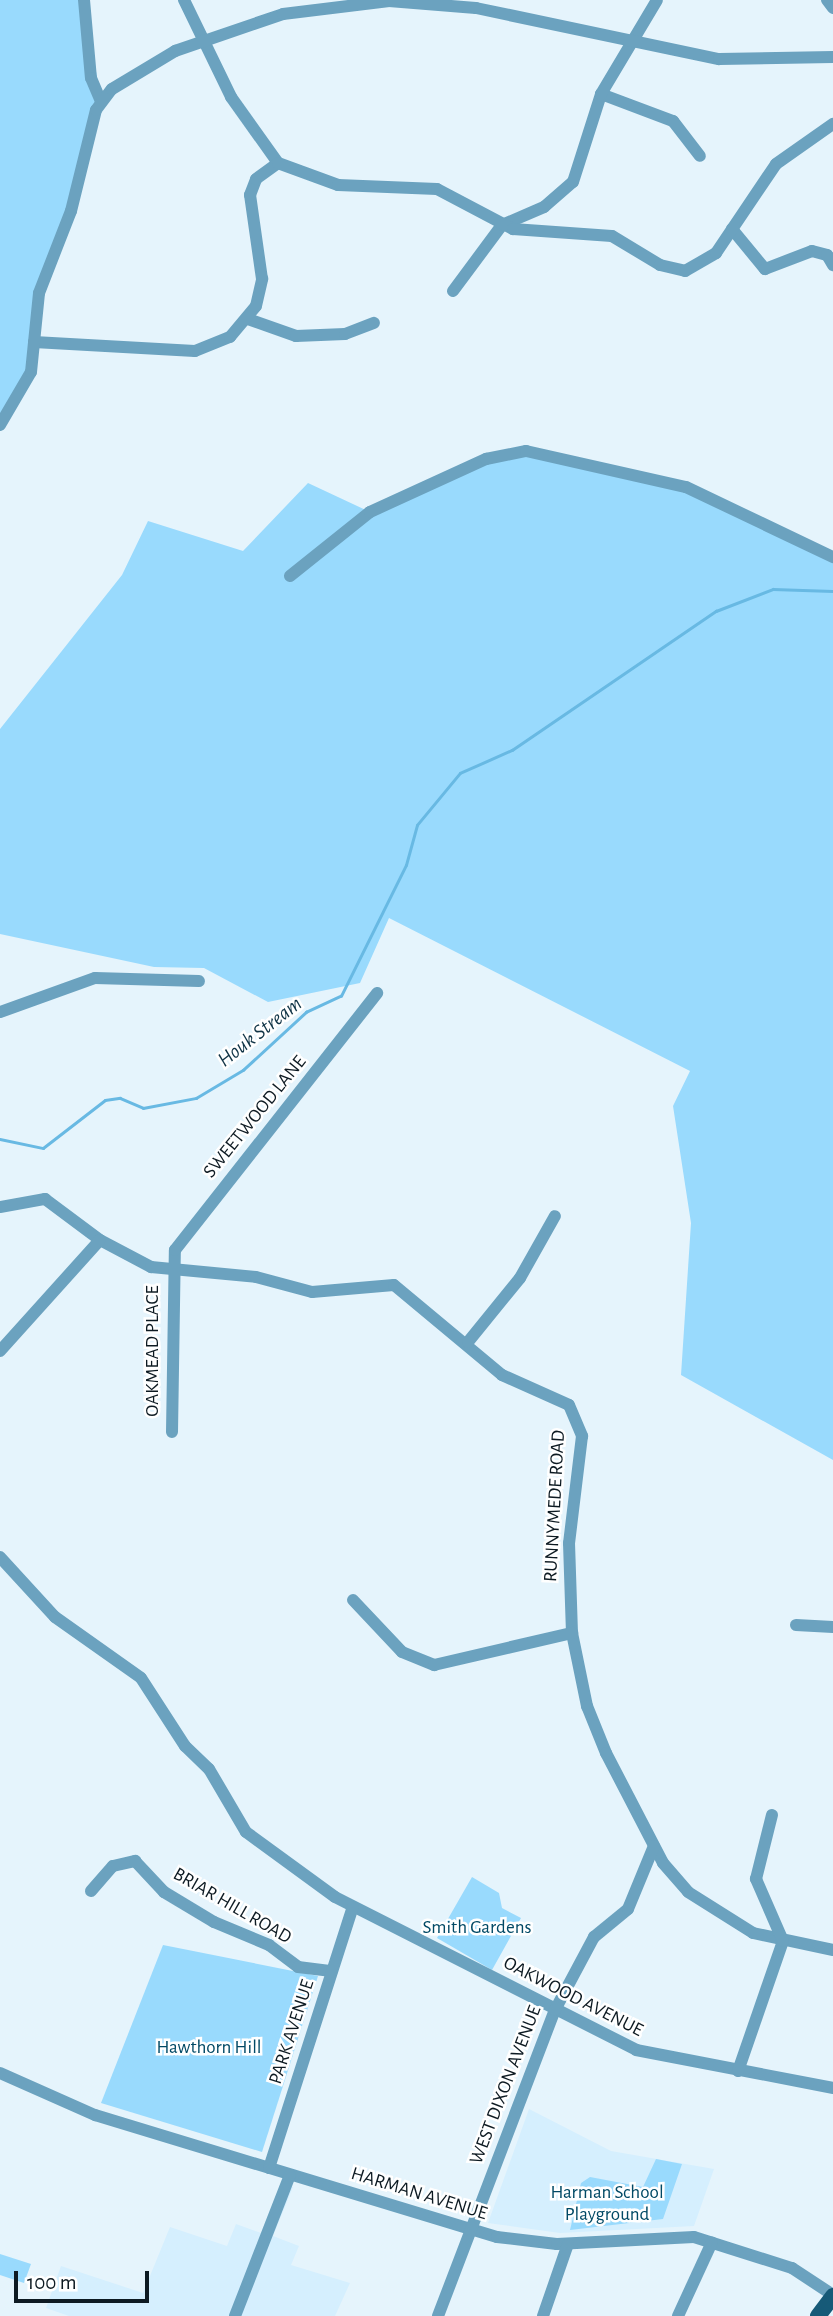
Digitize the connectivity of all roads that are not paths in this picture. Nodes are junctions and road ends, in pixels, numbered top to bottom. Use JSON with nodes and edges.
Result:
{"nodes":[{"id":1,"x":84,"y":0,"type":"edge"},
{"id":2,"x":184,"y":0,"type":"edge"},
{"id":3,"x":657,"y":0,"type":"edge"},
{"id":4,"x":355,"y":2,"type":"edge"},
{"id":5,"x":478,"y":4,"type":"edge"},
{"id":6,"x":204,"y":39,"type":"junction"},
{"id":7,"x":632,"y":44,"type":"junction"},
{"id":8,"x":833,"y":57,"type":"edge"},
{"id":9,"x":601,"y":94,"type":"junction"},
{"id":10,"x":101,"y":101,"type":"junction"},
{"id":11,"x":833,"y":124,"type":"edge"},
{"id":12,"x":700,"y":156,"type":"dead end"},
{"id":13,"x":278,"y":163,"type":"junction"},
{"id":14,"x":502,"y":225,"type":"junction"},
{"id":15,"x":732,"y":229,"type":"junction"},
{"id":16,"x":831,"y":257,"type":"edge"},
{"id":17,"x":453,"y":291,"type":"dead end"},
{"id":18,"x":248,"y":319,"type":"junction"},
{"id":19,"x":374,"y":323,"type":"dead end"},
{"id":20,"x":34,"y":342,"type":"junction"},
{"id":21,"x":0,"y":425,"type":"edge"},
{"id":22,"x":833,"y":557,"type":"edge"},
{"id":23,"x":290,"y":576,"type":"dead end"},
{"id":24,"x":199,"y":981,"type":"dead end"},
{"id":25,"x":377,"y":993,"type":"dead end"},
{"id":26,"x":0,"y":1013,"type":"edge"},
{"id":27,"x":0,"y":1207,"type":"edge"},
{"id":28,"x":555,"y":1216,"type":"dead end"},
{"id":29,"x":100,"y":1240,"type":"junction"},
{"id":30,"x":170,"y":1270,"type":"junction"},
{"id":31,"x":468,"y":1342,"type":"junction"},
{"id":32,"x":0,"y":1351,"type":"edge"},
{"id":33,"x":172,"y":1432,"type":"dead end"},
{"id":34,"x":0,"y":1557,"type":"edge"},
{"id":35,"x":353,"y":1600,"type":"dead end"},
{"id":36,"x":796,"y":1625,"type":"dead end"},
{"id":37,"x":833,"y":1627,"type":"edge"},
{"id":38,"x":572,"y":1633,"type":"junction"},
{"id":39,"x":772,"y":1815,"type":"dead end"},
{"id":40,"x":654,"y":1846,"type":"junction"},
{"id":41,"x":91,"y":1891,"type":"dead end"},
{"id":42,"x":353,"y":1907,"type":"junction"},
{"id":43,"x":783,"y":1941,"type":"junction"},
{"id":44,"x":833,"y":1950,"type":"edge"},
{"id":45,"x":332,"y":1971,"type":"junction"},
{"id":46,"x":555,"y":2010,"type":"junction"},
{"id":47,"x":738,"y":2071,"type":"junction"},
{"id":48,"x":0,"y":2073,"type":"edge"},
{"id":49,"x":833,"y":2088,"type":"edge"},
{"id":50,"x":269,"y":2168,"type":"junction"},
{"id":51,"x":290,"y":2175,"type":"junction"},
{"id":52,"x":472,"y":2230,"type":"junction"},
{"id":53,"x":712,"y":2242,"type":"junction"},
{"id":54,"x":568,"y":2244,"type":"junction"},
{"id":55,"x":833,"y":2295,"type":"edge"},
{"id":56,"x":441,"y":2315,"type":"edge"},
{"id":57,"x":235,"y":2316,"type":"edge"},
{"id":58,"x":543,"y":2316,"type":"edge"},
{"id":59,"x":678,"y":2316,"type":"edge"},
{"id":60,"x":818,"y":2316,"type":"edge"}],
"edges":[{"from":1,"to":10,"type":"street"},
{"from":2,"to":6,"type":"street"},
{"from":3,"to":7,"type":"street"},
{"from":4,"to":5,"type":"street"},
{"from":4,"to":6,"type":"street"},
{"from":5,"to":7,"type":"street"},
{"from":6,"to":10,"type":"street"},
{"from":6,"to":13,"type":"street"},
{"from":7,"to":8,"type":"street"},
{"from":7,"to":9,"type":"street"},
{"from":9,"to":12,"type":"street"},
{"from":9,"to":14,"type":"street"},
{"from":10,"to":20,"type":"street"},
{"from":11,"to":15,"type":"street"},
{"from":13,"to":14,"type":"street"},
{"from":13,"to":18,"type":"street"},
{"from":14,"to":15,"type":"street"},
{"from":14,"to":17,"type":"street"},
{"from":15,"to":16,"type":"street"},
{"from":18,"to":19,"type":"street"},
{"from":18,"to":20,"type":"street"},
{"from":20,"to":21,"type":"street"},
{"from":22,"to":23,"type":"street"},
{"from":24,"to":26,"type":"street"},
{"from":25,"to":30,"type":"street","name":"SWEETWOOD LANE"},
{"from":27,"to":29,"type":"street","name":"RUNNYMEDE ROAD"},
{"from":28,"to":31,"type":"street"},
{"from":29,"to":30,"type":"street","name":"RUNNYMEDE ROAD"},
{"from":29,"to":32,"type":"street"},
{"from":30,"to":31,"type":"street","name":"RUNNYMEDE ROAD"},
{"from":30,"to":33,"type":"street","name":"OAKMEAD PLACE"},
{"from":31,"to":38,"type":"street","name":"RUNNYMEDE ROAD"},
{"from":34,"to":42,"type":"street","name":"OAKWOOD AVENUE"},
{"from":35,"to":38,"type":"street"},
{"from":36,"to":37,"type":"street"},
{"from":38,"to":40,"type":"street","name":"RUNNYMEDE ROAD"},
{"from":39,"to":43,"type":"street"},
{"from":40,"to":43,"type":"street","name":"RUNNYMEDE ROAD"},
{"from":40,"to":46,"type":"street","name":"WEST DIXON AVENUE"},
{"from":41,"to":45,"type":"street","name":"BRIAR HILL ROAD"},
{"from":42,"to":45,"type":"street","name":"PARK AVENUE"},
{"from":42,"to":46,"type":"street","name":"OAKWOOD AVENUE"},
{"from":43,"to":44,"type":"street","name":"RUNNYMEDE ROAD"},
{"from":43,"to":47,"type":"street"},
{"from":45,"to":50,"type":"street","name":"PARK AVENUE"},
{"from":46,"to":47,"type":"street","name":"OAKWOOD AVENUE"},
{"from":46,"to":52,"type":"street","name":"WEST DIXON AVENUE"},
{"from":47,"to":49,"type":"street","name":"OAKWOOD AVENUE"},
{"from":48,"to":50,"type":"street","name":"HARMAN AVENUE"},
{"from":50,"to":51,"type":"street","name":"HARMAN AVENUE"},
{"from":51,"to":52,"type":"street","name":"HARMAN AVENUE"},
{"from":51,"to":57,"type":"street"},
{"from":52,"to":54,"type":"street","name":"HARMAN AVENUE"},
{"from":52,"to":56,"type":"street","name":"WEST DIXON AVENUE"},
{"from":53,"to":54,"type":"street","name":"HARMAN AVENUE"},
{"from":53,"to":55,"type":"street","name":"HARMAN AVENUE"},
{"from":53,"to":59,"type":"street"},
{"from":54,"to":58,"type":"street"},
{"from":55,"to":60,"type":"main road"}]}
